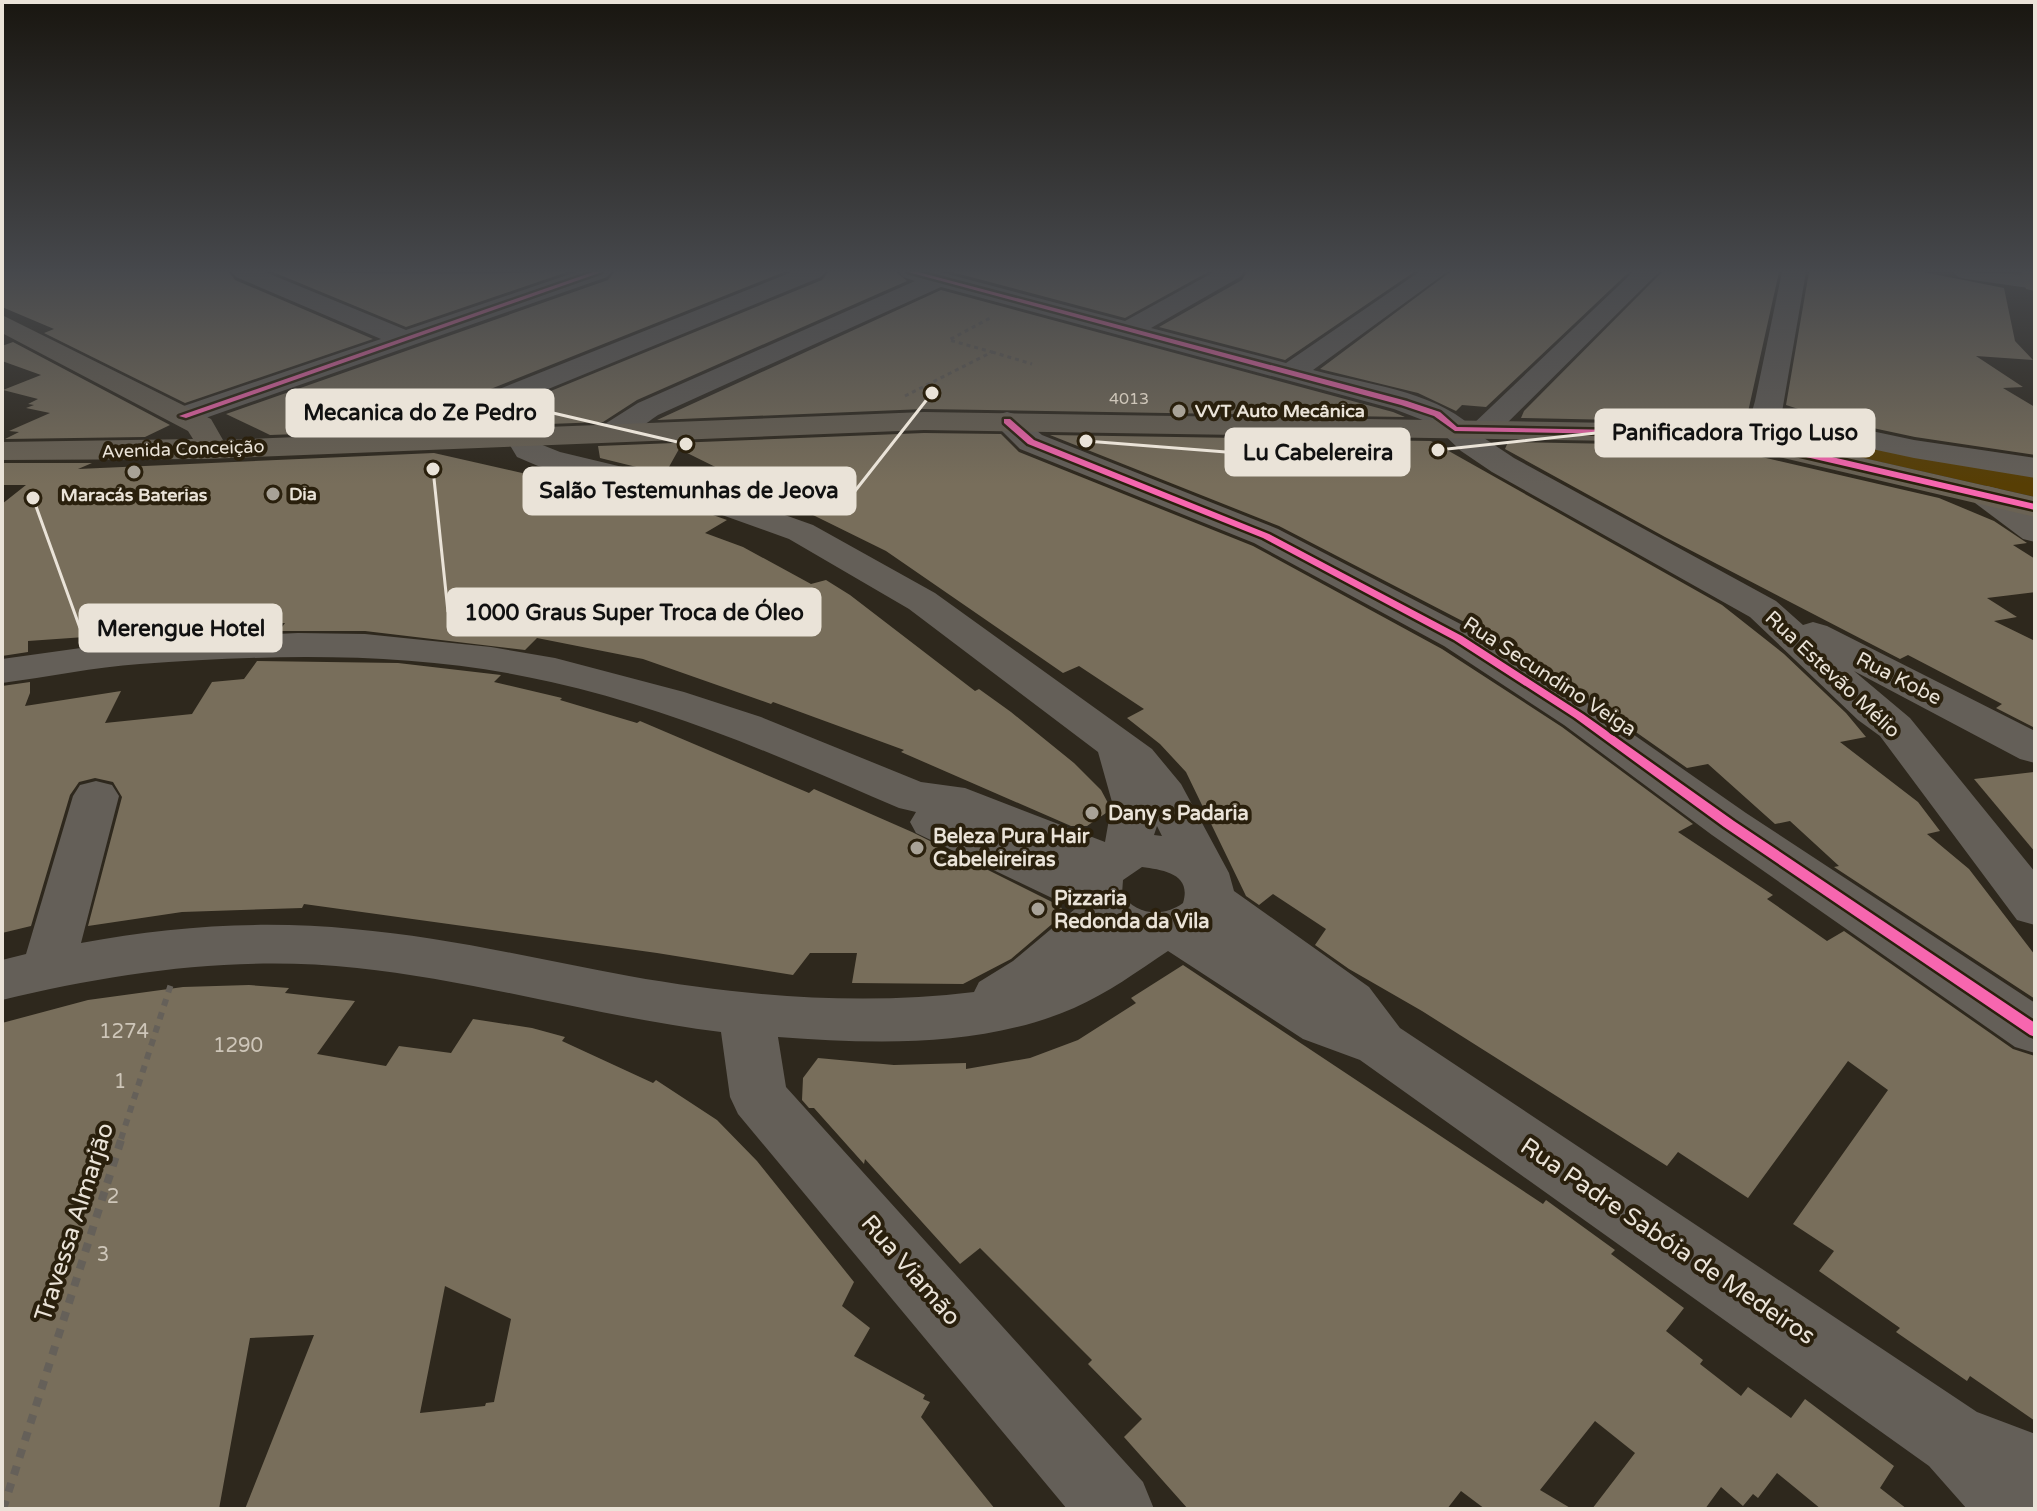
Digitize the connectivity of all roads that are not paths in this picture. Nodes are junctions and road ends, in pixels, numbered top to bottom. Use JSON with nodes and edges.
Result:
{"nodes":[{"id":1,"x":40,"y":343,"type":"edge"},
{"id":2,"x":400,"y":343,"type":"edge"},
{"id":3,"x":639,"y":343,"type":"edge"},
{"id":4,"x":797,"y":343,"type":"edge"},
{"id":5,"x":1181,"y":343,"type":"edge"},
{"id":6,"x":1334,"y":343,"type":"edge"},
{"id":7,"x":1568,"y":343,"type":"edge"},
{"id":8,"x":1780,"y":343,"type":"edge"},
{"id":9,"x":1292,"y":372,"type":"junction"},
{"id":10,"x":183,"y":416,"type":"junction"},
{"id":11,"x":1007,"y":421,"type":"junction"},
{"id":12,"x":1470,"y":429,"type":"junction"},
{"id":13,"x":1762,"y":430,"type":"junction"},
{"id":14,"x":611,"y":433,"type":"junction"},
{"id":15,"x":520,"y":437,"type":"junction"},
{"id":16,"x":416,"y":441,"type":"junction"},
{"id":17,"x":205,"y":450,"type":"junction"},
{"id":18,"x":2,"y":451,"type":"edge"},
{"id":19,"x":2035,"y":468,"type":"edge"},
{"id":20,"x":1987,"y":496,"type":"junction"},
{"id":21,"x":2035,"y":507,"type":"edge"},
{"id":22,"x":2035,"y":532,"type":"edge"},
{"id":23,"x":1763,"y":609,"type":"joint"},
{"id":24,"x":1849,"y":666,"type":"junction"},
{"id":25,"x":2,"y":671,"type":"edge"},
{"id":26,"x":1951,"y":704,"type":"junction"},
{"id":27,"x":1895,"y":727,"type":"junction"},
{"id":28,"x":1116,"y":744,"type":"junction"},
{"id":29,"x":2035,"y":749,"type":"edge"},
{"id":30,"x":96,"y":796,"type":"dead end"},
{"id":31,"x":1109,"y":882,"type":"junction"},
{"id":32,"x":2035,"y":907,"type":"edge"},
{"id":33,"x":1188,"y":909,"type":"junction"},
{"id":34,"x":25,"y":974,"type":"edge"},
{"id":35,"x":746,"y":1012,"type":"junction"},
{"id":36,"x":967,"y":1016,"type":"junction"},
{"id":37,"x":2035,"y":1031,"type":"edge"},
{"id":38,"x":1955,"y":1440,"type":"junction"},
{"id":39,"x":2035,"y":1471,"type":"edge"},
{"id":40,"x":1116,"y":1509,"type":"edge"},
{"id":41,"x":2016,"y":1509,"type":"edge"}],
"edges":[{"from":1,"to":10,"type":"main road"},
{"from":2,"to":10,"type":"street"},
{"from":3,"to":16,"type":"street"},
{"from":4,"to":14,"type":"street"},
{"from":5,"to":9,"type":"street","name":"Rua Estevão Mélio"},
{"from":6,"to":9,"type":"street"},
{"from":7,"to":12,"type":"street"},
{"from":8,"to":13,"type":"street"},
{"from":9,"to":12,"type":"street","name":"Rua Estevão Mélio"},
{"from":10,"to":17,"type":"main road"},
{"from":11,"to":12,"type":"main road","name":"Avenida Conceição"},
{"from":11,"to":14,"type":"main road","name":"Avenida Conceição"},
{"from":11,"to":37,"type":"street","name":"Rua Secundino Veiga"},
{"from":12,"to":13,"type":"main road","name":"Avenida Conceição"},
{"from":12,"to":23,"type":"street","name":"Rua Estevão Mélio"},
{"from":13,"to":19,"type":"street"},
{"from":13,"to":20,"type":"main road","name":"Avenida Conceição"},
{"from":14,"to":15,"type":"main road","name":"Avenida Conceição"},
{"from":15,"to":16,"type":"main road","name":"Avenida Conceição"},
{"from":15,"to":28,"type":"street"},
{"from":16,"to":17,"type":"main road","name":"Avenida Conceição"},
{"from":17,"to":18,"type":"main road","name":"Avenida Conceição"},
{"from":20,"to":21,"type":"main road","name":"Avenida Conceição"},
{"from":20,"to":22,"type":"street"},
{"from":23,"to":24,"type":"street","name":"Rua Kobe"},
{"from":24,"to":26,"type":"street","name":"Rua Kobe"},
{"from":24,"to":27,"type":"street","name":"Rua Estevão Mélio"},
{"from":25,"to":31,"type":"street"},
{"from":26,"to":27,"type":"street"},
{"from":26,"to":29,"type":"street","name":"Rua Kobe"},
{"from":27,"to":32,"type":"street","name":"Rua Estevão Mélio"},
{"from":28,"to":31,"type":"street"},
{"from":28,"to":33,"type":"street"},
{"from":30,"to":34,"type":"street"},
{"from":31,"to":33,"type":"street"},
{"from":31,"to":33,"type":"street"},
{"from":31,"to":36,"type":"street"},
{"from":33,"to":36,"type":"street"},
{"from":33,"to":38,"type":"street","name":"Rua Padre Sabóia de Medeiros"},
{"from":34,"to":35,"type":"street"},
{"from":35,"to":36,"type":"street"},
{"from":35,"to":40,"type":"street","name":"Rua Viamão"},
{"from":38,"to":39,"type":"street","name":"Rua Padre Sabóia de Medeiros"},
{"from":38,"to":41,"type":"street","name":"Rua Padre Sabóia de Medeiros"}]}
